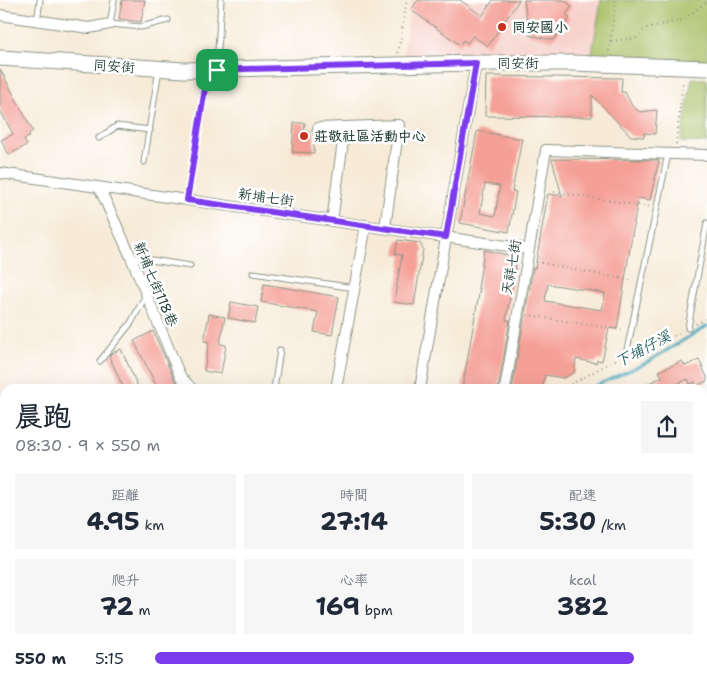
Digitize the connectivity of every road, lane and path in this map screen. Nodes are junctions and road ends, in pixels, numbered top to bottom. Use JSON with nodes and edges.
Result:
{"nodes":[{"id":1,"x":40,"y":0,"type":"edge"},
{"id":2,"x":114,"y":0,"type":"edge"},
{"id":3,"x":221,"y":0,"type":"edge"},
{"id":4,"x":406,"y":0,"type":"edge"},
{"id":5,"x":616,"y":0,"type":"edge"},
{"id":6,"x":707,"y":1,"type":"edge"},
{"id":7,"x":0,"y":15,"type":"edge"},
{"id":8,"x":168,"y":20,"type":"dead end"},
{"id":9,"x":37,"y":22,"type":"junction"},
{"id":10,"x":110,"y":24,"type":"junction"},
{"id":11,"x":611,"y":41,"type":"junction"},
{"id":12,"x":0,"y":58,"type":"edge"},
{"id":13,"x":476,"y":63,"type":"junction"},
{"id":14,"x":608,"y":64,"type":"junction"},
{"id":15,"x":396,"y":65,"type":"junction"},
{"id":16,"x":684,"y":67,"type":"junction"},
{"id":17,"x":707,"y":68,"type":"edge"},
{"id":18,"x":159,"y":69,"type":"junction"},
{"id":19,"x":213,"y":70,"type":"junction"},
{"id":20,"x":318,"y":128,"type":"dead end"},
{"id":21,"x":345,"y":128,"type":"junction"},
{"id":22,"x":150,"y":130,"type":"junction"},
{"id":23,"x":99,"y":138,"type":"dead end"},
{"id":24,"x":672,"y":153,"type":"junction"},
{"id":25,"x":707,"y":154,"type":"edge"},
{"id":26,"x":144,"y":162,"type":"dead end"},
{"id":27,"x":3,"y":173,"type":"edge"},
{"id":28,"x":99,"y":187,"type":"junction"},
{"id":29,"x":554,"y":192,"type":"dead end"},
{"id":30,"x":187,"y":200,"type":"junction"},
{"id":31,"x":658,"y":208,"type":"junction"},
{"id":32,"x":332,"y":221,"type":"junction"},
{"id":33,"x":707,"y":223,"type":"edge"},
{"id":34,"x":366,"y":226,"type":"junction"},
{"id":35,"x":385,"y":228,"type":"junction"},
{"id":36,"x":446,"y":237,"type":"junction"},
{"id":37,"x":528,"y":249,"type":"junction"},
{"id":38,"x":131,"y":257,"type":"junction"},
{"id":39,"x":526,"y":260,"type":"junction"},
{"id":40,"x":190,"y":266,"type":"dead end"},
{"id":41,"x":253,"y":272,"type":"dead end"},
{"id":42,"x":642,"y":282,"type":"junction"},
{"id":43,"x":354,"y":288,"type":"junction"},
{"id":44,"x":146,"y":295,"type":"junction"},
{"id":45,"x":517,"y":314,"type":"junction"},
{"id":46,"x":688,"y":328,"type":"dead end"},
{"id":47,"x":631,"y":332,"type":"junction"},
{"id":48,"x":280,"y":350,"type":"dead end"},
{"id":49,"x":626,"y":355,"type":"dead end"},
{"id":50,"x":100,"y":361,"type":"dead end"},
{"id":51,"x":187,"y":384,"type":"edge"},
{"id":52,"x":275,"y":384,"type":"edge"},
{"id":53,"x":337,"y":384,"type":"edge"},
{"id":54,"x":421,"y":384,"type":"edge"},
{"id":55,"x":506,"y":384,"type":"edge"}],
"edges":[{"from":1,"to":9,"type":"lane"},
{"from":2,"to":10,"type":"lane"},
{"from":3,"to":19,"type":"lane"},
{"from":4,"to":15,"type":"path"},
{"from":5,"to":11,"type":"path"},
{"from":6,"to":11,"type":"path"},
{"from":7,"to":9,"type":"street"},
{"from":8,"to":10,"type":"lane"},
{"from":9,"to":10,"type":"street"},
{"from":11,"to":14,"type":"path"},
{"from":12,"to":18,"type":"street","name":"同安街"},
{"from":13,"to":14,"type":"street","name":"同安街"},
{"from":13,"to":15,"type":"street","name":"同安街"},
{"from":13,"to":36,"type":"street"},
{"from":14,"to":16,"type":"street","name":"同安街"},
{"from":15,"to":19,"type":"street","name":"同安街"},
{"from":16,"to":17,"type":"street","name":"同安街"},
{"from":16,"to":24,"type":"path"},
{"from":18,"to":19,"type":"street","name":"同安街"},
{"from":18,"to":22,"type":"lane"},
{"from":19,"to":30,"type":"lane"},
{"from":20,"to":21,"type":"street"},
{"from":21,"to":32,"type":"street"},
{"from":21,"to":35,"type":"street"},
{"from":22,"to":23,"type":"lane"},
{"from":22,"to":26,"type":"lane"},
{"from":24,"to":25,"type":"street"},
{"from":24,"to":31,"type":"lane"},
{"from":24,"to":37,"type":"street","name":"天祥七街"},
{"from":27,"to":28,"type":"street","name":"新埔七街"},
{"from":28,"to":30,"type":"street","name":"新埔七街"},
{"from":28,"to":38,"type":"street","name":"新埔七街118巷"},
{"from":29,"to":31,"type":"path"},
{"from":30,"to":32,"type":"street","name":"新埔七街"},
{"from":31,"to":42,"type":"lane"},
{"from":32,"to":34,"type":"street","name":"新埔七街"},
{"from":33,"to":46,"type":"lane"},
{"from":34,"to":35,"type":"street","name":"新埔七街"},
{"from":34,"to":43,"type":"street"},
{"from":35,"to":36,"type":"street","name":"新埔七街"},
{"from":36,"to":37,"type":"street","name":"新埔七街"},
{"from":36,"to":54,"type":"street"},
{"from":37,"to":39,"type":"street","name":"天祥七街"},
{"from":38,"to":40,"type":"lane"},
{"from":38,"to":44,"type":"street","name":"新埔七街118巷"},
{"from":39,"to":42,"type":"path"},
{"from":39,"to":45,"type":"street","name":"天祥七街"},
{"from":41,"to":43,"type":"lane"},
{"from":42,"to":47,"type":"lane"},
{"from":43,"to":53,"type":"street"},
{"from":44,"to":50,"type":"lane"},
{"from":44,"to":51,"type":"street","name":"新埔七街118巷"},
{"from":45,"to":47,"type":"path"},
{"from":45,"to":55,"type":"street","name":"天祥七街"},
{"from":47,"to":49,"type":"lane"},
{"from":48,"to":52,"type":"lane"}]}
